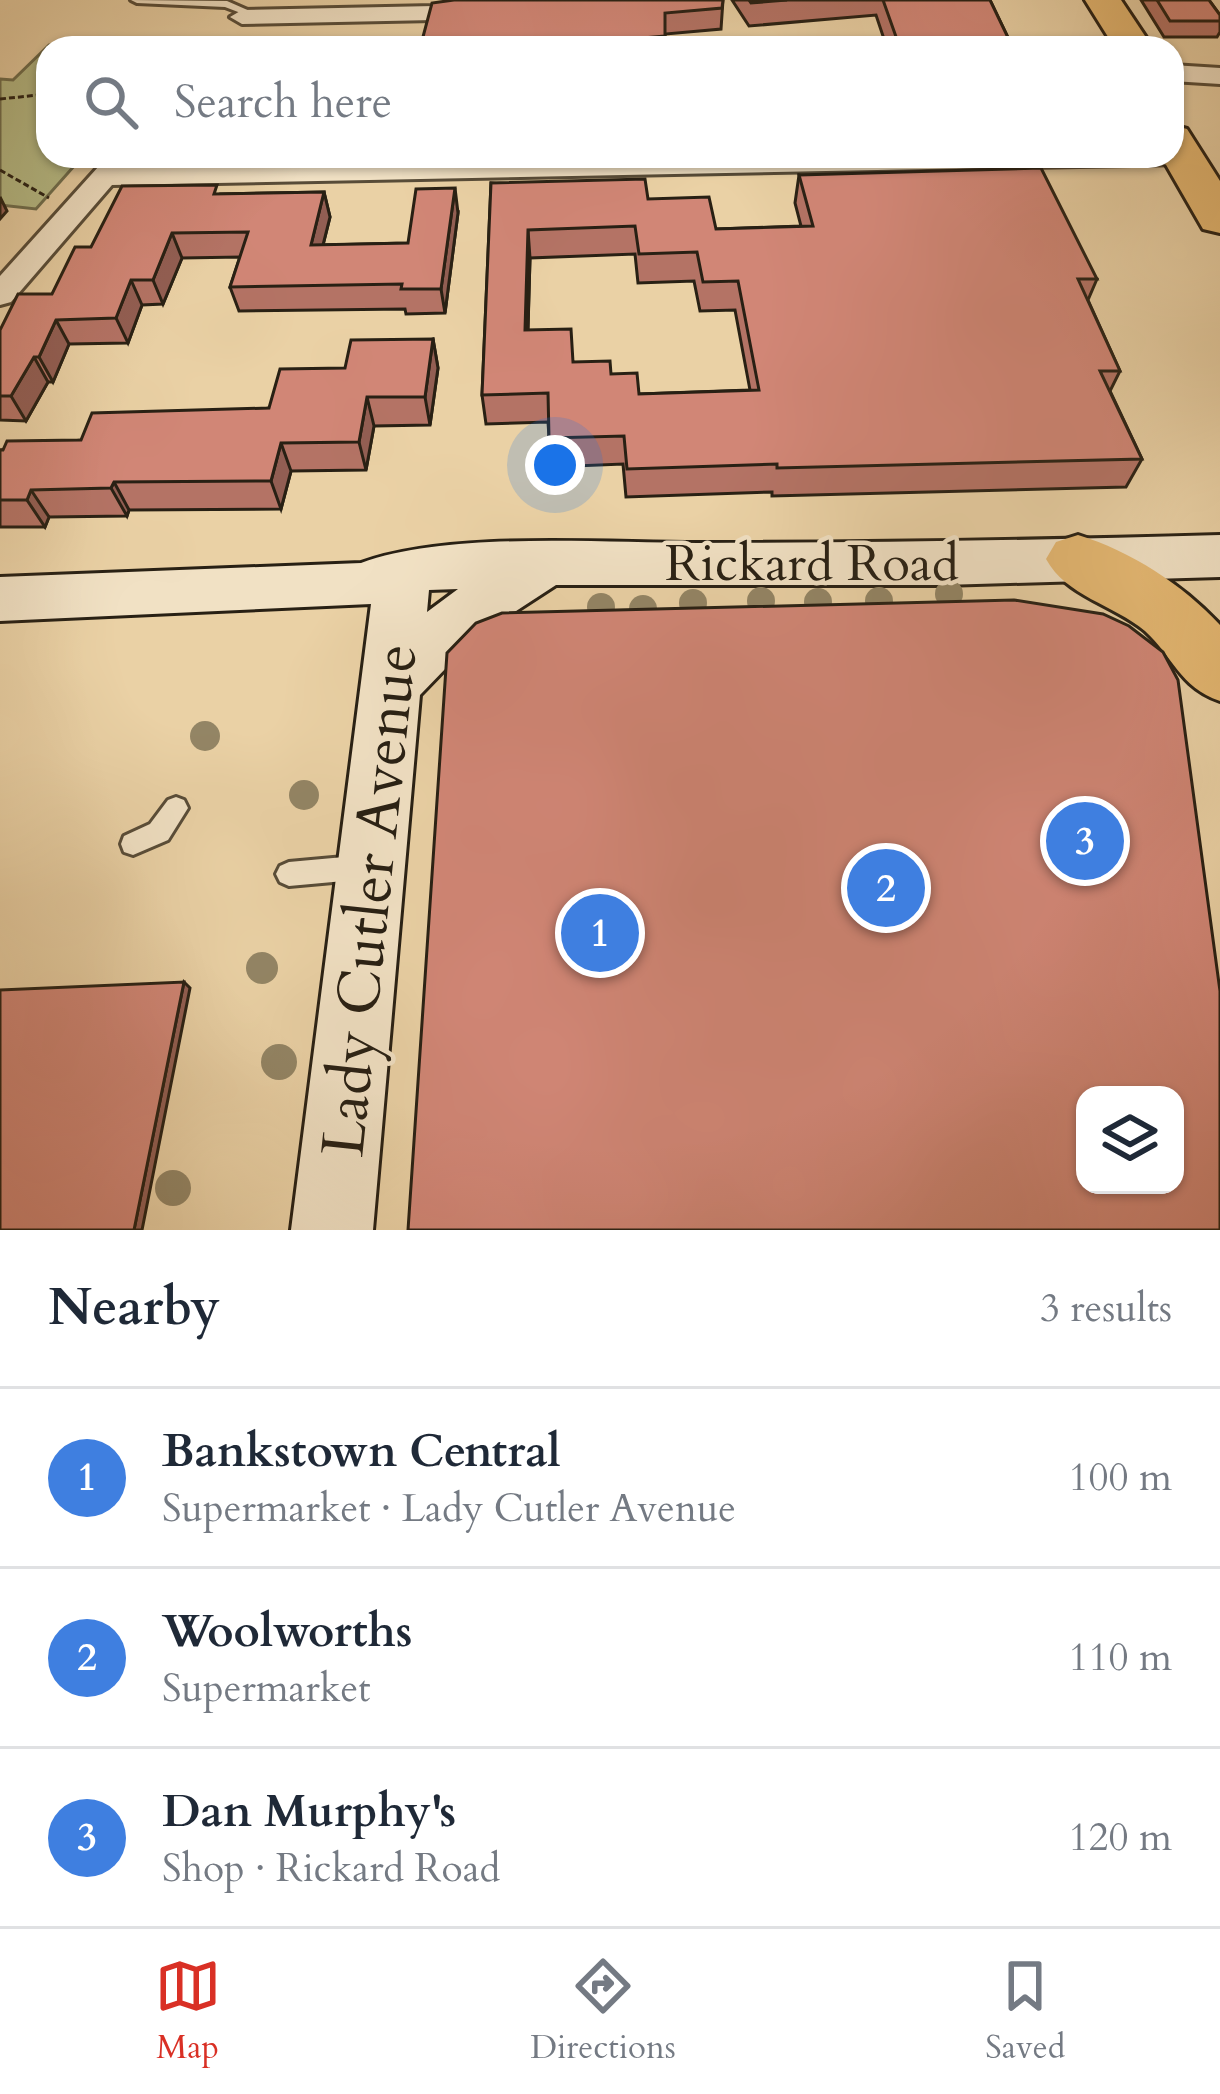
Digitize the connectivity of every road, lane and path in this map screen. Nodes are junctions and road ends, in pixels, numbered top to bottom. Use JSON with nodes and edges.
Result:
{"nodes":[{"id":1,"x":137,"y":0,"type":"edge"},
{"id":2,"x":514,"y":0,"type":"edge"},
{"id":3,"x":1083,"y":0,"type":"edge"},
{"id":4,"x":1103,"y":0,"type":"edge"},
{"id":5,"x":248,"y":10,"type":"edge"},
{"id":6,"x":228,"y":36,"type":"edge"},
{"id":7,"x":1106,"y":36,"type":"edge"},
{"id":8,"x":1126,"y":36,"type":"edge"},
{"id":9,"x":1184,"y":74,"type":"edge"},
{"id":10,"x":1220,"y":76,"type":"edge"},
{"id":11,"x":36,"y":95,"type":"edge"},
{"id":12,"x":0,"y":99,"type":"edge"},
{"id":13,"x":1192,"y":158,"type":"edge"},
{"id":14,"x":112,"y":168,"type":"edge"},
{"id":15,"x":0,"y":170,"type":"edge"},
{"id":16,"x":50,"y":199,"type":"dead end"},
{"id":17,"x":1220,"y":219,"type":"edge"},
{"id":18,"x":0,"y":295,"type":"edge"},
{"id":19,"x":1220,"y":556,"type":"edge"},
{"id":20,"x":1078,"y":560,"type":"junction"},
{"id":21,"x":552,"y":564,"type":"junction"},
{"id":22,"x":0,"y":571,"type":"edge"},
{"id":23,"x":403,"y":571,"type":"junction"},
{"id":24,"x":298,"y":588,"type":"junction"},
{"id":25,"x":0,"y":599,"type":"edge"},
{"id":26,"x":1220,"y":672,"type":"edge"},
{"id":27,"x":390,"y":687,"type":"junction"},
{"id":28,"x":176,"y":808,"type":"dead end"},
{"id":29,"x":133,"y":844,"type":"dead end"},
{"id":30,"x":372,"y":867,"type":"junction"},
{"id":31,"x":289,"y":874,"type":"dead end"},
{"id":32,"x":332,"y":1230,"type":"edge"}],
"edges":[{"from":1,"to":5,"type":"lane"},
{"from":2,"to":5,"type":"street"},
{"from":3,"to":7,"type":"highway"},
{"from":4,"to":8,"type":"highway"},
{"from":5,"to":6,"type":"street"},
{"from":9,"to":10,"type":"street"},
{"from":11,"to":12,"type":"path"},
{"from":13,"to":17,"type":"highway"},
{"from":14,"to":18,"type":"street"},
{"from":15,"to":16,"type":"path"},
{"from":19,"to":20,"type":"main road","name":"Rickard Road"},
{"from":20,"to":21,"type":"main road","name":"Rickard Road"},
{"from":20,"to":26,"type":"highway"},
{"from":21,"to":23,"type":"main road","name":"Rickard Road"},
{"from":21,"to":27,"type":"main road"},
{"from":22,"to":23,"type":"main road","name":"Rickard Road"},
{"from":23,"to":24,"type":"main road","name":"Rickard Road"},
{"from":23,"to":27,"type":"main road","name":"Lady Cutler Avenue"},
{"from":24,"to":25,"type":"main road","name":"Rickard Road"},
{"from":24,"to":27,"type":"main road"},
{"from":27,"to":30,"type":"main road","name":"Lady Cutler Avenue"},
{"from":28,"to":29,"type":"lane"},
{"from":30,"to":31,"type":"lane"},
{"from":30,"to":32,"type":"main road","name":"Lady Cutler Avenue"}]}
